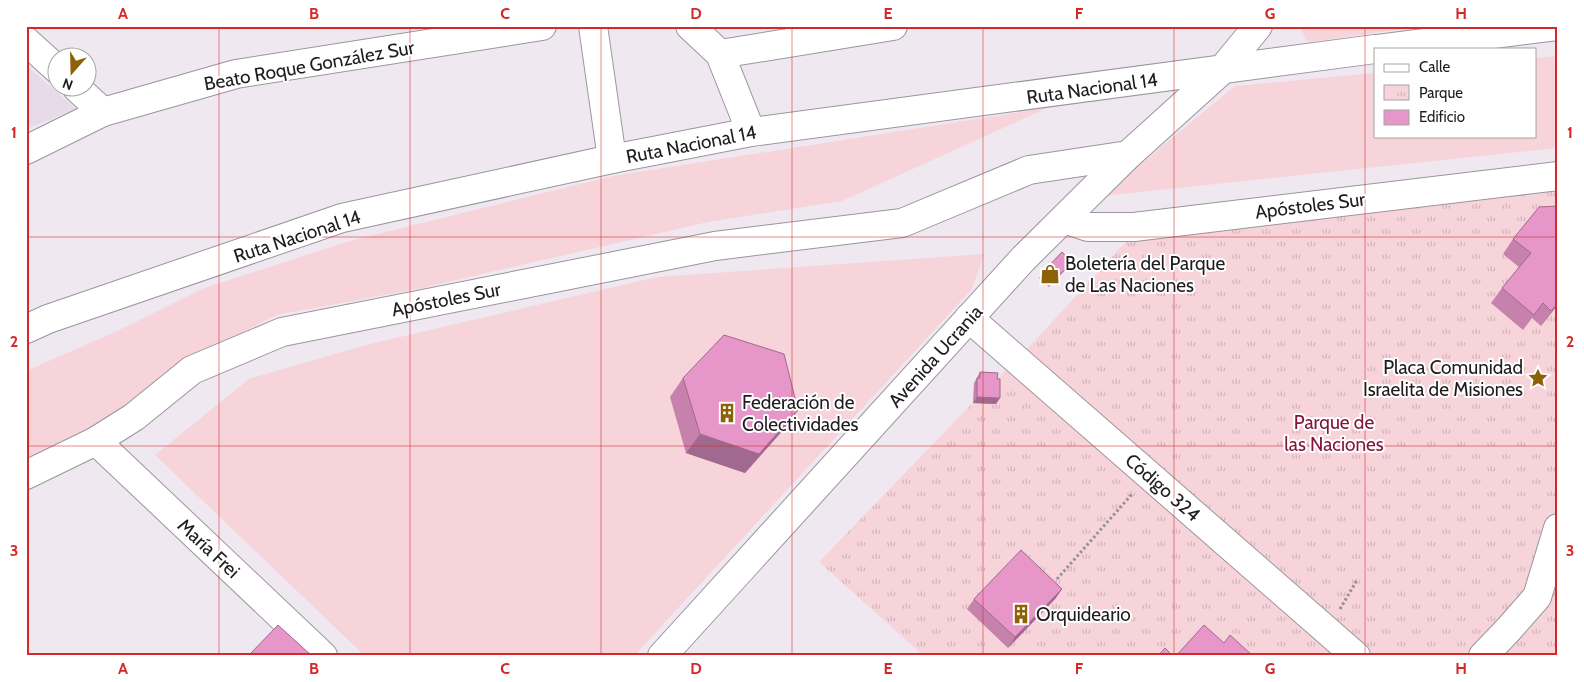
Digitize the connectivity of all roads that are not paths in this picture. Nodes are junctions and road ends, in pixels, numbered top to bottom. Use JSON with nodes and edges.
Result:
{"nodes":[{"id":1,"x":403,"y":26,"type":"edge"},
{"id":2,"x":542,"y":26,"type":"edge"},
{"id":3,"x":593,"y":26,"type":"edge"},
{"id":4,"x":690,"y":26,"type":"edge"},
{"id":5,"x":893,"y":26,"type":"edge"},
{"id":6,"x":1258,"y":26,"type":"edge"},
{"id":7,"x":1557,"y":26,"type":"edge"},
{"id":8,"x":1558,"y":30,"type":"edge"},
{"id":9,"x":26,"y":41,"type":"edge"},
{"id":10,"x":423,"y":45,"type":"junction"},
{"id":11,"x":1385,"y":48,"type":"edge"},
{"id":12,"x":1374,"y":49,"type":"edge"},
{"id":13,"x":720,"y":54,"type":"junction"},
{"id":14,"x":48,"y":61,"type":"edge"},
{"id":15,"x":1221,"y":71,"type":"junction"},
{"id":16,"x":88,"y":98,"type":"edge"},
{"id":17,"x":103,"y":112,"type":"junction"},
{"id":18,"x":751,"y":132,"type":"junction"},
{"id":19,"x":26,"y":150,"type":"edge"},
{"id":20,"x":1128,"y":155,"type":"junction"},
{"id":21,"x":612,"y":159,"type":"junction"},
{"id":22,"x":1558,"y":176,"type":"edge"},
{"id":23,"x":1064,"y":219,"type":"junction"},
{"id":24,"x":970,"y":318,"type":"junction"},
{"id":25,"x":26,"y":329,"type":"edge"},
{"id":26,"x":96,"y":441,"type":"junction"},
{"id":27,"x":26,"y":475,"type":"edge"},
{"id":28,"x":1558,"y":528,"type":"edge"},
{"id":29,"x":323,"y":656,"type":"edge"},
{"id":30,"x":662,"y":656,"type":"edge"},
{"id":31,"x":1356,"y":656,"type":"edge"},
{"id":32,"x":1483,"y":656,"type":"edge"}],
"edges":[{"from":1,"to":10,"type":"main road"},
{"from":2,"to":10,"type":"main road","name":"Beato Roque González Sur"},
{"from":3,"to":21,"type":"main road"},
{"from":4,"to":13,"type":"main road"},
{"from":5,"to":13,"type":"main road"},
{"from":6,"to":15,"type":"main road","name":"Avenida Ucrania"},
{"from":7,"to":8,"type":"main road"},
{"from":7,"to":11,"type":"main road","name":"Ruta Nacional 14"},
{"from":9,"to":14,"type":"main road"},
{"from":10,"to":17,"type":"main road","name":"Beato Roque González Sur"},
{"from":12,"to":15,"type":"main road","name":"Ruta Nacional 14"},
{"from":13,"to":18,"type":"main road"},
{"from":15,"to":18,"type":"main road","name":"Ruta Nacional 14"},
{"from":15,"to":20,"type":"main road","name":"Avenida Ucrania"},
{"from":16,"to":17,"type":"main road"},
{"from":17,"to":19,"type":"main road","name":"Beato Roque González Sur"},
{"from":18,"to":21,"type":"main road","name":"Ruta Nacional 14"},
{"from":20,"to":23,"type":"main road","name":"Avenida Ucrania"},
{"from":20,"to":26,"type":"main road","name":"Apóstoles Sur"},
{"from":21,"to":25,"type":"main road","name":"Ruta Nacional 14"},
{"from":22,"to":23,"type":"main road","name":"Apóstoles Sur"},
{"from":23,"to":24,"type":"main road","name":"Avenida Ucrania"},
{"from":24,"to":30,"type":"main road","name":"Avenida Ucrania"},
{"from":24,"to":31,"type":"main road","name":"Código 324"},
{"from":26,"to":27,"type":"main road","name":"Apóstoles Sur"},
{"from":26,"to":29,"type":"main road","name":"María Frei"},
{"from":28,"to":32,"type":"main road"}]}
